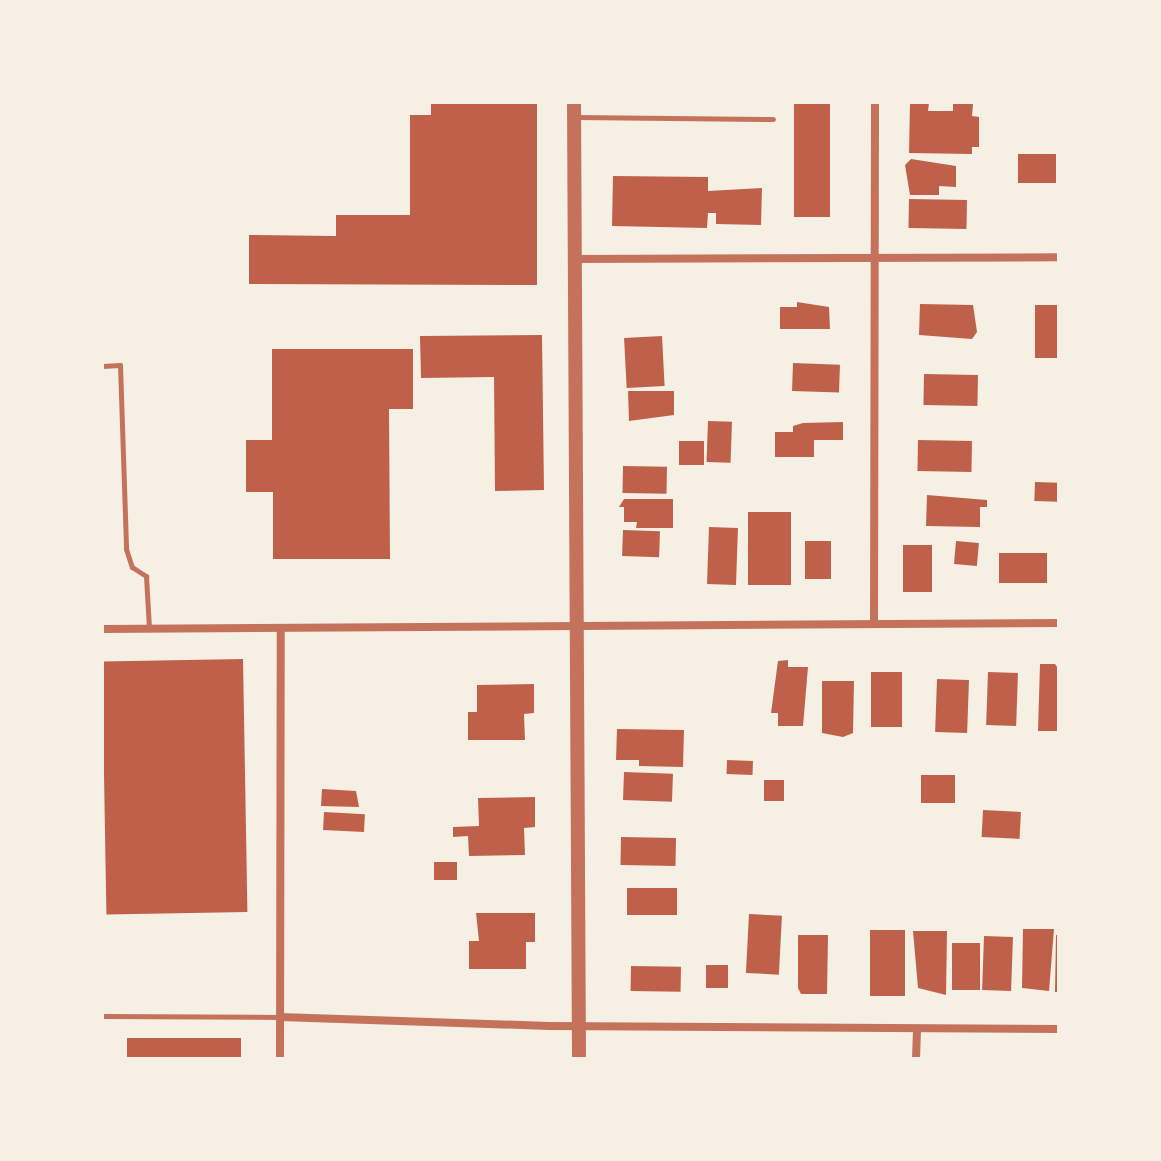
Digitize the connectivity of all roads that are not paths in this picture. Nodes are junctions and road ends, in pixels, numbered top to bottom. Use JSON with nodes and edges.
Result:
{"nodes":[{"id":1,"x":875,"y":102,"type":"edge"},
{"id":2,"x":574,"y":109,"type":"edge"},
{"id":3,"x":773,"y":119,"type":"dead end"},
{"id":4,"x":874,"y":257,"type":"junction"},
{"id":5,"x":1059,"y":257,"type":"edge"},
{"id":6,"x":574,"y":259,"type":"junction"},
{"id":7,"x":102,"y":366,"type":"edge"},
{"id":8,"x":874,"y":623,"type":"junction"},
{"id":9,"x":1059,"y":623,"type":"edge"},
{"id":10,"x":577,"y":628,"type":"junction"},
{"id":11,"x":102,"y":629,"type":"edge"},
{"id":12,"x":149,"y":629,"type":"junction"},
{"id":13,"x":281,"y":630,"type":"junction"},
{"id":14,"x":102,"y":1016,"type":"edge"},
{"id":15,"x":280,"y":1017,"type":"junction"},
{"id":16,"x":579,"y":1024,"type":"junction"},
{"id":17,"x":1059,"y":1029,"type":"edge"},
{"id":18,"x":917,"y":1030,"type":"junction"},
{"id":19,"x":280,"y":1059,"type":"edge"},
{"id":20,"x":579,"y":1059,"type":"edge"},
{"id":21,"x":916,"y":1059,"type":"edge"}],
"edges":[{"from":1,"to":4,"type":"street"},
{"from":2,"to":3,"type":"lane"},
{"from":2,"to":6,"type":"street"},
{"from":4,"to":5,"type":"street"},
{"from":4,"to":6,"type":"street"},
{"from":4,"to":8,"type":"street"},
{"from":6,"to":10,"type":"street"},
{"from":7,"to":12,"type":"lane"},
{"from":8,"to":9,"type":"street"},
{"from":8,"to":10,"type":"street"},
{"from":10,"to":13,"type":"street"},
{"from":10,"to":16,"type":"street"},
{"from":11,"to":12,"type":"street"},
{"from":12,"to":13,"type":"street"},
{"from":13,"to":15,"type":"street"},
{"from":14,"to":15,"type":"lane"},
{"from":15,"to":16,"type":"street"},
{"from":15,"to":19,"type":"street"},
{"from":16,"to":18,"type":"street"},
{"from":16,"to":20,"type":"street"},
{"from":17,"to":18,"type":"street"},
{"from":18,"to":21,"type":"street"}]}
